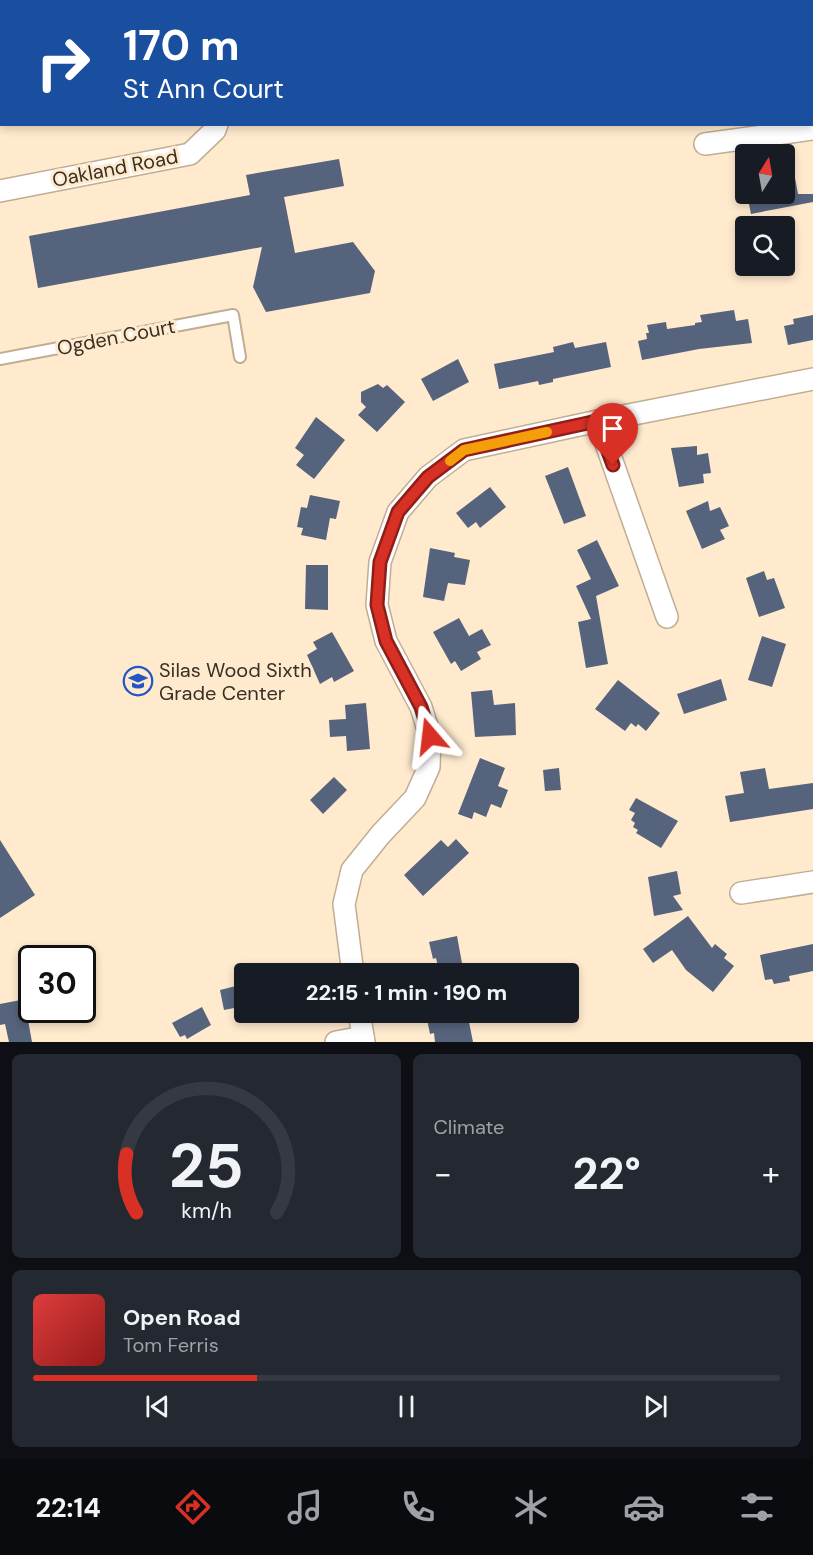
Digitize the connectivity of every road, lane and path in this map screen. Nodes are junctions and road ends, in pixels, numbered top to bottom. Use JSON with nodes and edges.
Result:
{"nodes":[{"id":1,"x":216,"y":128,"type":"edge"},
{"id":2,"x":813,"y":129,"type":"edge"},
{"id":3,"x":705,"y":144,"type":"dead end"},
{"id":4,"x":0,"y":191,"type":"edge"},
{"id":5,"x":240,"y":357,"type":"dead end"},
{"id":6,"x":0,"y":358,"type":"edge"},
{"id":7,"x":813,"y":379,"type":"edge"},
{"id":8,"x":597,"y":421,"type":"junction"},
{"id":9,"x":667,"y":617,"type":"dead end"},
{"id":10,"x":813,"y":882,"type":"edge"},
{"id":11,"x":741,"y":893,"type":"dead end"},
{"id":12,"x":351,"y":963,"type":"edge"},
{"id":13,"x":361,"y":1023,"type":"edge"},
{"id":14,"x":363,"y":1040,"type":"edge"},
{"id":15,"x":336,"y":1042,"type":"edge"}],
"edges":[{"from":1,"to":4,"type":"street","name":"Oakland Road"},
{"from":2,"to":3,"type":"street"},
{"from":5,"to":6,"type":"lane","name":"Ogden Court"},
{"from":7,"to":8,"type":"street"},
{"from":8,"to":9,"type":"street"},
{"from":8,"to":12,"type":"street"},
{"from":10,"to":11,"type":"street"},
{"from":13,"to":14,"type":"street"},
{"from":14,"to":15,"type":"street"}]}
